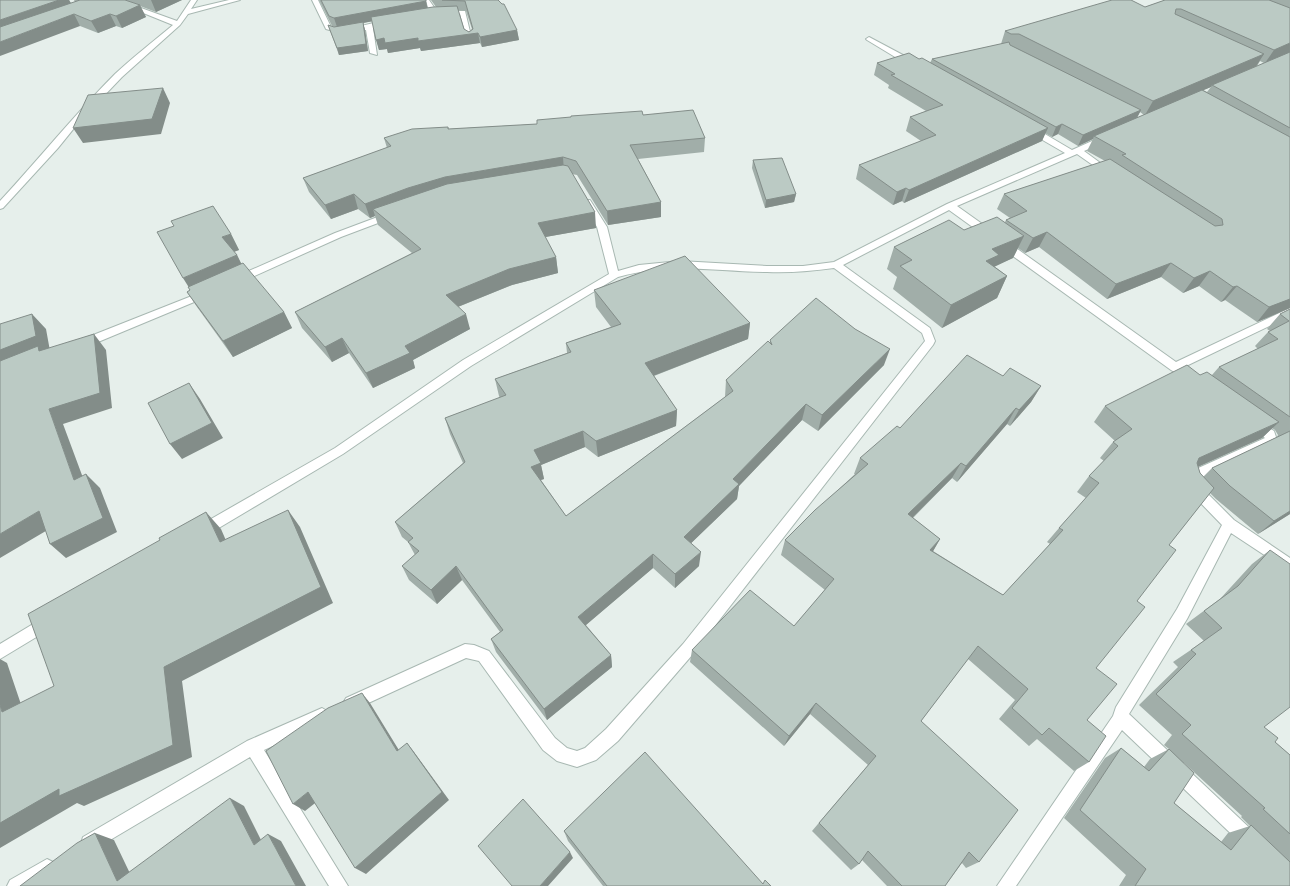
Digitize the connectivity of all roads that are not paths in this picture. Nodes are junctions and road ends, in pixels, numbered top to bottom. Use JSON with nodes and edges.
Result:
{"nodes":[{"id":1,"x":194,"y":0,"type":"edge"},
{"id":2,"x":237,"y":0,"type":"edge"},
{"id":3,"x":315,"y":0,"type":"edge"},
{"id":4,"x":426,"y":0,"type":"edge"},
{"id":5,"x":124,"y":3,"type":"edge"},
{"id":6,"x":187,"y":12,"type":"junction"},
{"id":7,"x":435,"y":13,"type":"junction"},
{"id":8,"x":420,"y":16,"type":"edge"},
{"id":9,"x":398,"y":21,"type":"edge"},
{"id":10,"x":178,"y":24,"type":"junction"},
{"id":11,"x":369,"y":27,"type":"junction"},
{"id":12,"x":470,"y":39,"type":"edge"},
{"id":13,"x":869,"y":39,"type":"dead end"},
{"id":14,"x":374,"y":53,"type":"dead end"},
{"id":15,"x":923,"y":70,"type":"edge"},
{"id":16,"x":1025,"y":127,"type":"edge"},
{"id":17,"x":1112,"y":136,"type":"edge"},
{"id":18,"x":1075,"y":152,"type":"junction"},
{"id":19,"x":1117,"y":177,"type":"edge"},
{"id":20,"x":584,"y":196,"type":"edge"},
{"id":21,"x":0,"y":206,"type":"edge"},
{"id":22,"x":950,"y":206,"type":"junction"},
{"id":23,"x":401,"y":211,"type":"edge"},
{"id":24,"x":836,"y":265,"type":"junction"},
{"id":25,"x":614,"y":275,"type":"junction"},
{"id":26,"x":231,"y":282,"type":"edge"},
{"id":27,"x":217,"y":288,"type":"edge"},
{"id":28,"x":1290,"y":312,"type":"edge"},
{"id":29,"x":73,"y":348,"type":"edge"},
{"id":30,"x":1175,"y":367,"type":"junction"},
{"id":31,"x":1201,"y":385,"type":"edge"},
{"id":32,"x":1245,"y":416,"type":"edge"},
{"id":33,"x":1229,"y":524,"type":"junction"},
{"id":34,"x":189,"y":538,"type":"edge"},
{"id":35,"x":1290,"y":566,"type":"edge"},
{"id":36,"x":60,"y":614,"type":"edge"},
{"id":37,"x":0,"y":652,"type":"edge"},
{"id":38,"x":1121,"y":718,"type":"junction"},
{"id":39,"x":253,"y":747,"type":"junction"},
{"id":40,"x":1262,"y":851,"type":"edge"},
{"id":41,"x":16,"y":886,"type":"edge"},
{"id":42,"x":339,"y":886,"type":"edge"},
{"id":43,"x":1006,"y":886,"type":"edge"}],
"edges":[{"from":1,"to":6,"type":"street"},
{"from":2,"to":6,"type":"street"},
{"from":3,"to":11,"type":"street"},
{"from":4,"to":7,"type":"street"},
{"from":5,"to":10,"type":"street"},
{"from":6,"to":10,"type":"street"},
{"from":7,"to":8,"type":"street"},
{"from":7,"to":12,"type":"street"},
{"from":9,"to":11,"type":"street"},
{"from":10,"to":21,"type":"street"},
{"from":11,"to":14,"type":"street"},
{"from":13,"to":15,"type":"street"},
{"from":16,"to":18,"type":"street"},
{"from":17,"to":18,"type":"street"},
{"from":18,"to":19,"type":"street"},
{"from":18,"to":22,"type":"street"},
{"from":20,"to":25,"type":"street"},
{"from":22,"to":24,"type":"street"},
{"from":22,"to":30,"type":"street"},
{"from":23,"to":26,"type":"street"},
{"from":24,"to":25,"type":"street"},
{"from":24,"to":39,"type":"street"},
{"from":25,"to":34,"type":"street"},
{"from":27,"to":29,"type":"street"},
{"from":28,"to":30,"type":"street"},
{"from":30,"to":31,"type":"street"},
{"from":32,"to":33,"type":"street"},
{"from":33,"to":35,"type":"street"},
{"from":33,"to":38,"type":"street"},
{"from":36,"to":37,"type":"street"},
{"from":38,"to":40,"type":"street"},
{"from":38,"to":43,"type":"street"},
{"from":39,"to":41,"type":"street"},
{"from":39,"to":42,"type":"street"}]}
